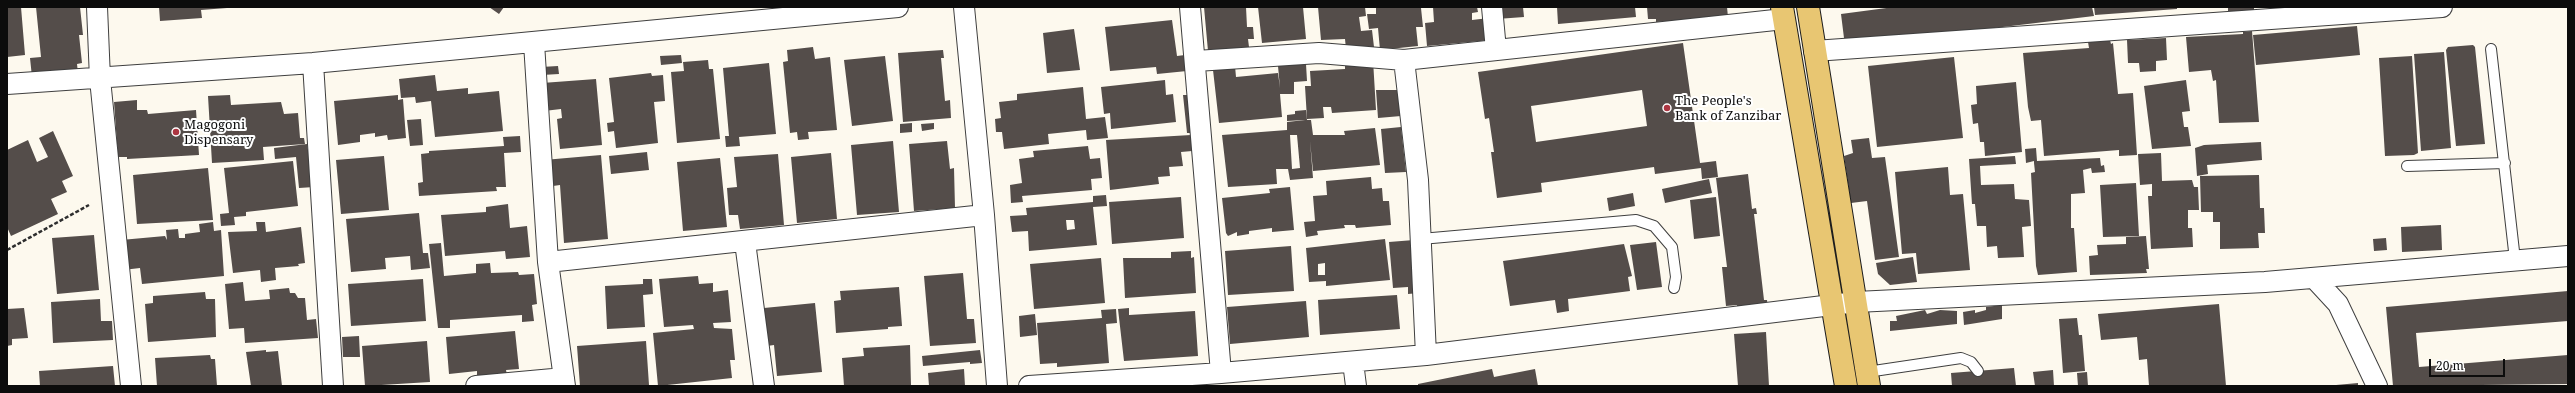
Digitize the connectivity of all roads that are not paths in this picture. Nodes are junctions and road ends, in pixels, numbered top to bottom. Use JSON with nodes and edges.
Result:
{"nodes":[{"id":1,"x":97,"y":7,"type":"edge"},
{"id":2,"x":898,"y":7,"type":"edge"},
{"id":3,"x":964,"y":7,"type":"edge"},
{"id":4,"x":1190,"y":7,"type":"edge"},
{"id":5,"x":1492,"y":7,"type":"edge"},
{"id":6,"x":1808,"y":7,"type":"edge"},
{"id":7,"x":2442,"y":7,"type":"edge"},
{"id":8,"x":1783,"y":13,"type":"edge"},
{"id":9,"x":2286,"y":13,"type":"edge"},
{"id":10,"x":534,"y":43,"type":"junction"},
{"id":11,"x":2491,"y":49,"type":"dead end"},
{"id":12,"x":1496,"y":50,"type":"junction"},
{"id":13,"x":1814,"y":51,"type":"junction"},
{"id":14,"x":1404,"y":60,"type":"junction"},
{"id":15,"x":1196,"y":61,"type":"junction"},
{"id":16,"x":313,"y":63,"type":"junction"},
{"id":17,"x":100,"y":79,"type":"junction"},
{"id":18,"x":7,"y":84,"type":"edge"},
{"id":19,"x":2504,"y":163,"type":"junction"},
{"id":20,"x":2407,"y":166,"type":"dead end"},
{"id":21,"x":984,"y":215,"type":"junction"},
{"id":22,"x":1421,"y":239,"type":"junction"},
{"id":23,"x":745,"y":242,"type":"junction"},
{"id":24,"x":2568,"y":256,"type":"edge"},
{"id":25,"x":2515,"y":260,"type":"junction"},
{"id":26,"x":548,"y":262,"type":"junction"},
{"id":27,"x":2314,"y":278,"type":"junction"},
{"id":28,"x":1674,"y":288,"type":"dead end"},
{"id":29,"x":1856,"y":302,"type":"junction"},
{"id":30,"x":1834,"y":306,"type":"junction"},
{"id":31,"x":1426,"y":355,"type":"junction"},
{"id":32,"x":1353,"y":362,"type":"junction"},
{"id":33,"x":1978,"y":371,"type":"dead end"},
{"id":34,"x":1221,"y":373,"type":"junction"},
{"id":35,"x":1868,"y":379,"type":"edge"},
{"id":36,"x":565,"y":382,"type":"edge"},
{"id":37,"x":131,"y":386,"type":"edge"},
{"id":38,"x":333,"y":386,"type":"edge"},
{"id":39,"x":476,"y":386,"type":"edge"},
{"id":40,"x":764,"y":386,"type":"edge"},
{"id":41,"x":997,"y":386,"type":"edge"},
{"id":42,"x":1029,"y":386,"type":"edge"},
{"id":43,"x":1356,"y":386,"type":"edge"},
{"id":44,"x":1846,"y":386,"type":"edge"},
{"id":45,"x":2377,"y":386,"type":"edge"}],
"edges":[{"from":1,"to":17,"type":"street"},
{"from":2,"to":10,"type":"street"},
{"from":3,"to":21,"type":"street"},
{"from":4,"to":15,"type":"street"},
{"from":5,"to":12,"type":"street"},
{"from":6,"to":13,"type":"main road"},
{"from":7,"to":9,"type":"street"},
{"from":8,"to":12,"type":"street"},
{"from":8,"to":30,"type":"main road"},
{"from":9,"to":13,"type":"street"},
{"from":10,"to":16,"type":"street"},
{"from":10,"to":26,"type":"street"},
{"from":11,"to":19,"type":"lane"},
{"from":12,"to":14,"type":"street"},
{"from":13,"to":29,"type":"main road"},
{"from":14,"to":15,"type":"street"},
{"from":14,"to":22,"type":"street"},
{"from":15,"to":34,"type":"street"},
{"from":16,"to":17,"type":"street"},
{"from":16,"to":38,"type":"street"},
{"from":17,"to":18,"type":"street"},
{"from":17,"to":37,"type":"street"},
{"from":19,"to":20,"type":"lane"},
{"from":19,"to":25,"type":"lane"},
{"from":21,"to":23,"type":"street"},
{"from":21,"to":41,"type":"street"},
{"from":22,"to":28,"type":"lane"},
{"from":22,"to":31,"type":"street"},
{"from":23,"to":26,"type":"street"},
{"from":23,"to":40,"type":"street"},
{"from":24,"to":25,"type":"street"},
{"from":25,"to":27,"type":"street"},
{"from":26,"to":36,"type":"street"},
{"from":27,"to":29,"type":"street"},
{"from":27,"to":45,"type":"street"},
{"from":29,"to":30,"type":"street"},
{"from":29,"to":35,"type":"main road"},
{"from":30,"to":31,"type":"street"},
{"from":30,"to":44,"type":"main road"},
{"from":31,"to":32,"type":"street"},
{"from":32,"to":34,"type":"street"},
{"from":32,"to":43,"type":"street"},
{"from":33,"to":35,"type":"lane"},
{"from":34,"to":42,"type":"street"},
{"from":36,"to":39,"type":"street"}]}
